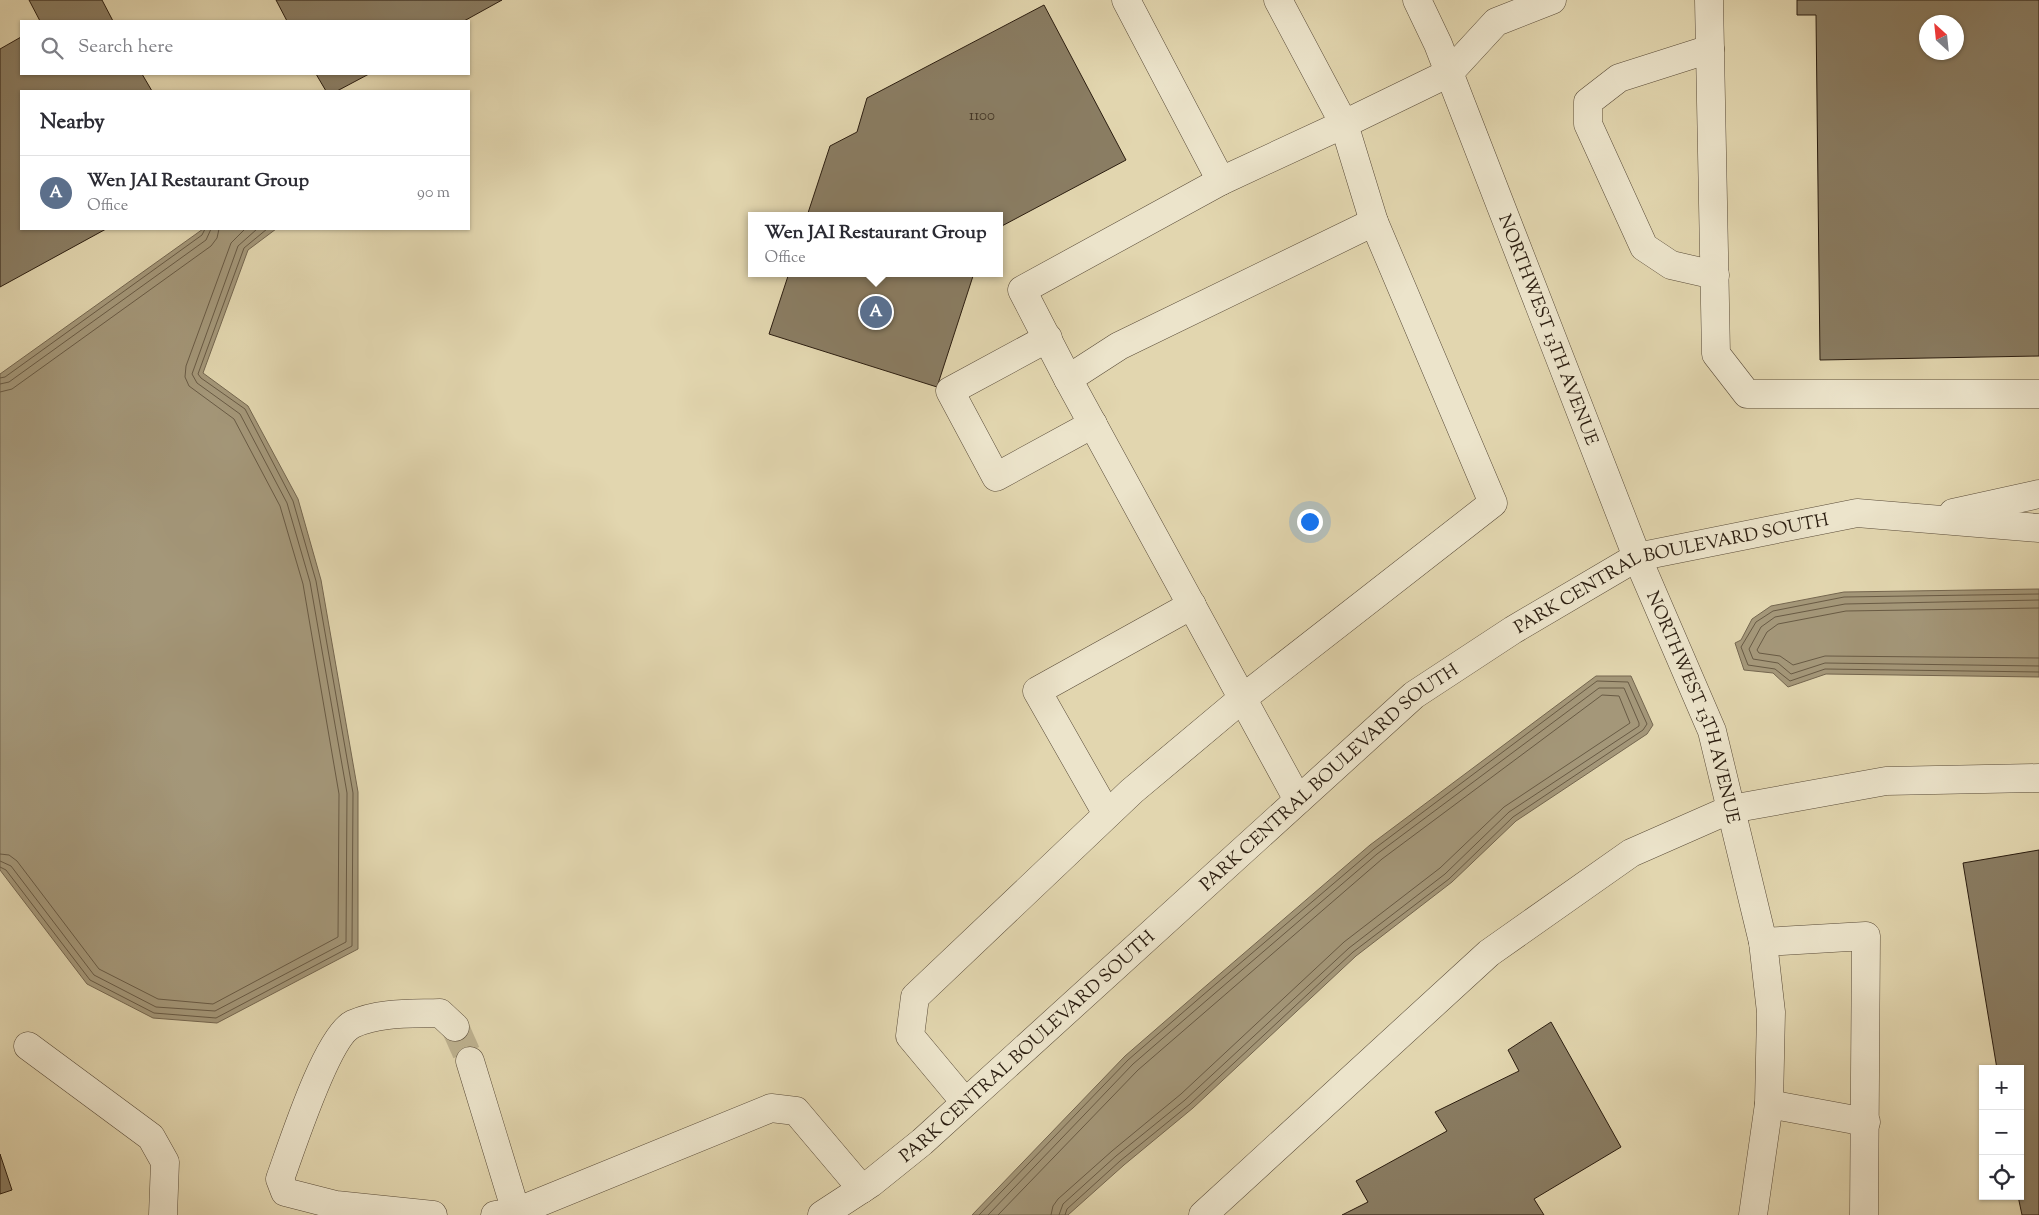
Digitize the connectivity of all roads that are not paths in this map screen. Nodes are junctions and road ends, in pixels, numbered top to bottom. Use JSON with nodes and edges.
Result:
{"nodes":[{"id":1,"x":1126,"y":0,"type":"edge"},
{"id":2,"x":1278,"y":0,"type":"edge"},
{"id":3,"x":1417,"y":0,"type":"edge"},
{"id":4,"x":1552,"y":0,"type":"edge"},
{"id":5,"x":1709,"y":0,"type":"edge"},
{"id":6,"x":1710,"y":49,"type":"junction"},
{"id":7,"x":1449,"y":73,"type":"junction"},
{"id":8,"x":1344,"y":124,"type":"junction"},
{"id":9,"x":1221,"y":181,"type":"junction"},
{"id":10,"x":1374,"y":222,"type":"junction"},
{"id":11,"x":1715,"y":275,"type":"junction"},
{"id":12,"x":1048,"y":338,"type":"junction"},
{"id":13,"x":1068,"y":379,"type":"junction"},
{"id":14,"x":2039,"y":394,"type":"edge"},
{"id":15,"x":1093,"y":424,"type":"junction"},
{"id":16,"x":2039,"y":494,"type":"edge"},
{"id":17,"x":1925,"y":519,"type":"junction"},
{"id":18,"x":2039,"y":528,"type":"edge"},
{"id":19,"x":1637,"y":558,"type":"junction"},
{"id":20,"x":1192,"y":605,"type":"junction"},
{"id":21,"x":1243,"y":698,"type":"junction"},
{"id":22,"x":2039,"y":778,"type":"edge"},
{"id":23,"x":1298,"y":800,"type":"junction"},
{"id":24,"x":1731,"y":808,"type":"junction"},
{"id":25,"x":1107,"y":814,"type":"junction"},
{"id":26,"x":1763,"y":942,"type":"junction"},
{"id":27,"x":455,"y":1027,"type":"tunnel mouth"},
{"id":28,"x":28,"y":1046,"type":"dead end"},
{"id":29,"x":470,"y":1061,"type":"tunnel mouth"},
{"id":30,"x":965,"y":1102,"type":"junction"},
{"id":31,"x":1769,"y":1104,"type":"junction"},
{"id":32,"x":1866,"y":1122,"type":"junction"},
{"id":33,"x":862,"y":1190,"type":"junction"},
{"id":34,"x":509,"y":1214,"type":"edge"},
{"id":35,"x":163,"y":1215,"type":"edge"},
{"id":36,"x":433,"y":1215,"type":"edge"},
{"id":37,"x":822,"y":1215,"type":"edge"},
{"id":38,"x":1203,"y":1215,"type":"edge"},
{"id":39,"x":1754,"y":1215,"type":"edge"},
{"id":40,"x":1864,"y":1215,"type":"edge"}],
"edges":[{"from":1,"to":9,"type":"street"},
{"from":2,"to":8,"type":"street"},
{"from":3,"to":7,"type":"street","name":"NORTHWEST 13TH AVENUE"},
{"from":4,"to":7,"type":"street"},
{"from":5,"to":6,"type":"street"},
{"from":6,"to":11,"type":"street"},
{"from":6,"to":11,"type":"street"},
{"from":7,"to":8,"type":"street"},
{"from":7,"to":19,"type":"street","name":"NORTHWEST 13TH AVENUE"},
{"from":8,"to":9,"type":"street"},
{"from":8,"to":10,"type":"street"},
{"from":9,"to":12,"type":"street"},
{"from":10,"to":13,"type":"street"},
{"from":10,"to":21,"type":"street"},
{"from":11,"to":14,"type":"street"},
{"from":12,"to":13,"type":"street"},
{"from":12,"to":15,"type":"street"},
{"from":13,"to":15,"type":"street"},
{"from":15,"to":20,"type":"street"},
{"from":16,"to":17,"type":"street","name":"PARK CENTRAL BOULEVARD SOUTH"},
{"from":17,"to":18,"type":"street","name":"PARK CENTRAL BOULEVARD SOUTH"},
{"from":17,"to":19,"type":"street","name":"PARK CENTRAL BOULEVARD SOUTH"},
{"from":19,"to":23,"type":"street","name":"PARK CENTRAL BOULEVARD SOUTH"},
{"from":19,"to":24,"type":"street","name":"NORTHWEST 13TH AVENUE"},
{"from":20,"to":21,"type":"street"},
{"from":20,"to":25,"type":"street"},
{"from":21,"to":23,"type":"street"},
{"from":21,"to":25,"type":"street"},
{"from":22,"to":24,"type":"street"},
{"from":23,"to":30,"type":"street","name":"PARK CENTRAL BOULEVARD SOUTH"},
{"from":24,"to":26,"type":"street","name":"NORTHWEST 13TH AVENUE"},
{"from":24,"to":38,"type":"street"},
{"from":25,"to":30,"type":"street"},
{"from":26,"to":31,"type":"street","name":"NORTHWEST 13TH AVENUE"},
{"from":26,"to":32,"type":"street"},
{"from":27,"to":36,"type":"street"},
{"from":28,"to":35,"type":"street"},
{"from":29,"to":34,"type":"street"},
{"from":30,"to":33,"type":"street","name":"PARK CENTRAL BOULEVARD SOUTH"},
{"from":31,"to":32,"type":"street"},
{"from":31,"to":39,"type":"street","name":"NORTHWEST 13TH AVENUE"},
{"from":32,"to":40,"type":"street"},
{"from":33,"to":34,"type":"street"},
{"from":33,"to":37,"type":"street","name":"PARK CENTRAL BOULEVARD SOUTH"}]}
